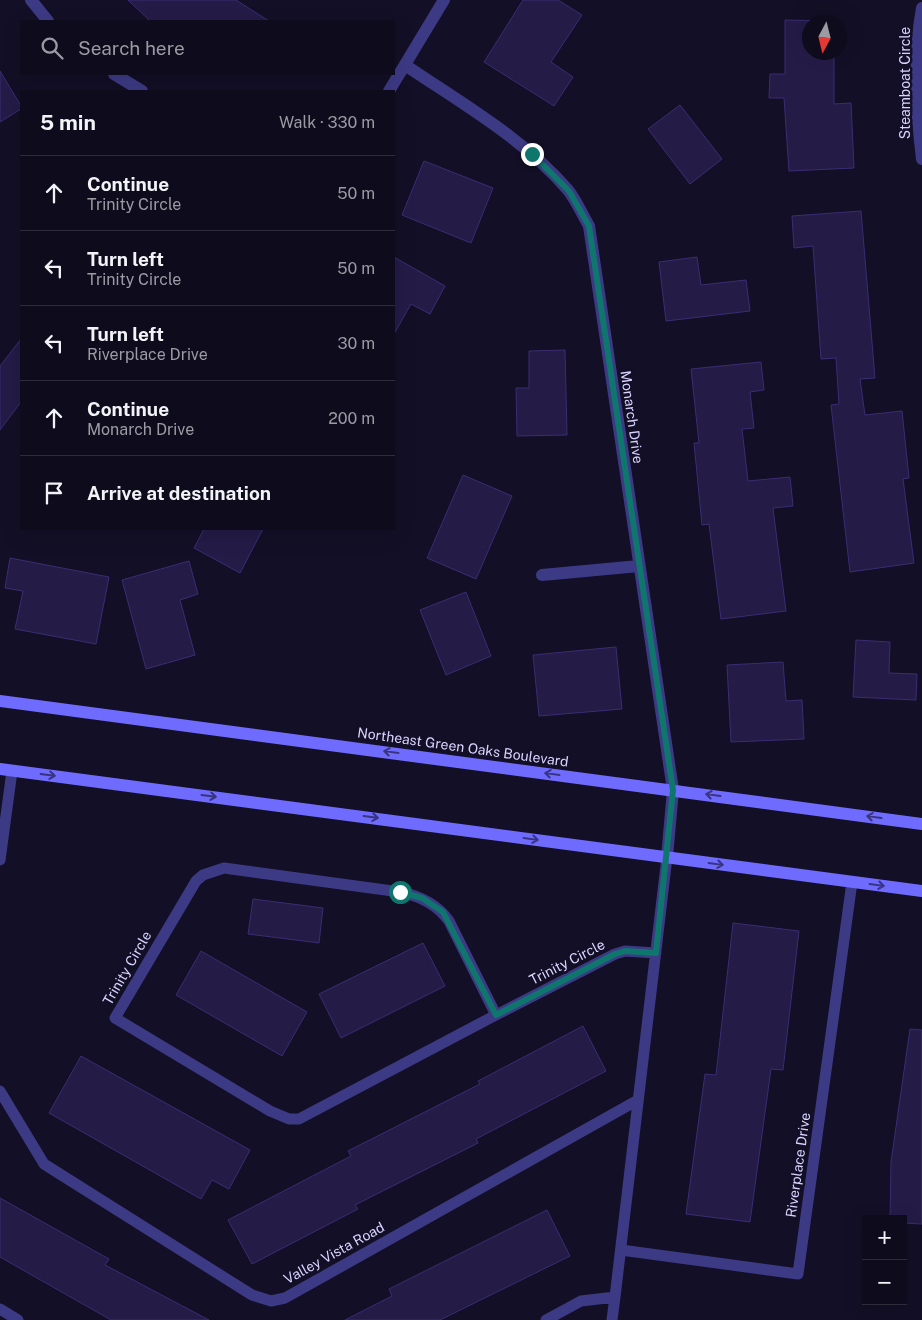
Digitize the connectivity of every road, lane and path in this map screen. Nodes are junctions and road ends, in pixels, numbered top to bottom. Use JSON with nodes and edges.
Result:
{"nodes":[{"id":1,"x":31,"y":0,"type":"edge"},
{"id":2,"x":444,"y":0,"type":"edge"},
{"id":3,"x":922,"y":8,"type":"edge"},
{"id":4,"x":47,"y":20,"type":"edge"},
{"id":5,"x":405,"y":65,"type":"junction"},
{"id":6,"x":116,"y":75,"type":"edge"},
{"id":7,"x":140,"y":90,"type":"edge"},
{"id":8,"x":390,"y":90,"type":"edge"},
{"id":9,"x":922,"y":159,"type":"edge"},
{"id":10,"x":639,"y":566,"type":"junction"},
{"id":11,"x":542,"y":575,"type":"dead end"},
{"id":12,"x":0,"y":700,"type":"edge"},
{"id":13,"x":6,"y":770,"type":"edge"},
{"id":14,"x":673,"y":790,"type":"junction"},
{"id":15,"x":922,"y":824,"type":"edge"},
{"id":16,"x":667,"y":857,"type":"junction"},
{"id":17,"x":0,"y":860,"type":"edge"},
{"id":18,"x":852,"y":882,"type":"junction"},
{"id":19,"x":922,"y":891,"type":"edge"},
{"id":20,"x":656,"y":953,"type":"junction"},
{"id":21,"x":496,"y":1015,"type":"junction"},
{"id":22,"x":0,"y":1091,"type":"edge"},
{"id":23,"x":638,"y":1100,"type":"junction"},
{"id":24,"x":620,"y":1250,"type":"junction"},
{"id":25,"x":615,"y":1297,"type":"junction"},
{"id":26,"x":0,"y":1309,"type":"edge"},
{"id":27,"x":18,"y":1320,"type":"edge"},
{"id":28,"x":546,"y":1320,"type":"edge"},
{"id":29,"x":612,"y":1320,"type":"edge"}],
"edges":[{"from":1,"to":4,"type":"street"},
{"from":2,"to":5,"type":"street"},
{"from":3,"to":9,"type":"street","name":"Steamboat Circle"},
{"from":5,"to":8,"type":"street"},
{"from":5,"to":10,"type":"street","name":"Monarch Drive"},
{"from":6,"to":7,"type":"street"},
{"from":10,"to":11,"type":"street"},
{"from":10,"to":14,"type":"street","name":"Monarch Drive"},
{"from":14,"to":12,"type":"main road","name":"Northeast Green Oaks Boulevard","one_way":true},
{"from":13,"to":16,"type":"main road","one_way":true},
{"from":13,"to":17,"type":"lane"},
{"from":15,"to":14,"type":"main road","name":"Northeast Green Oaks Boulevard","one_way":true},
{"from":14,"to":16,"type":"street","name":"Monarch Drive"},
{"from":16,"to":18,"type":"main road","one_way":true},
{"from":16,"to":20,"type":"lane"},
{"from":18,"to":19,"type":"main road","one_way":true},
{"from":18,"to":24,"type":"lane","name":"Riverplace Drive"},
{"from":20,"to":21,"type":"lane","name":"Trinity Circle"},
{"from":20,"to":23,"type":"lane"},
{"from":21,"to":21,"type":"lane","name":"Trinity Circle"},
{"from":22,"to":23,"type":"lane","name":"Valley Vista Road"},
{"from":23,"to":24,"type":"lane"},
{"from":24,"to":25,"type":"lane"},
{"from":25,"to":28,"type":"lane"},
{"from":25,"to":29,"type":"lane"},
{"from":26,"to":27,"type":"lane"}]}
